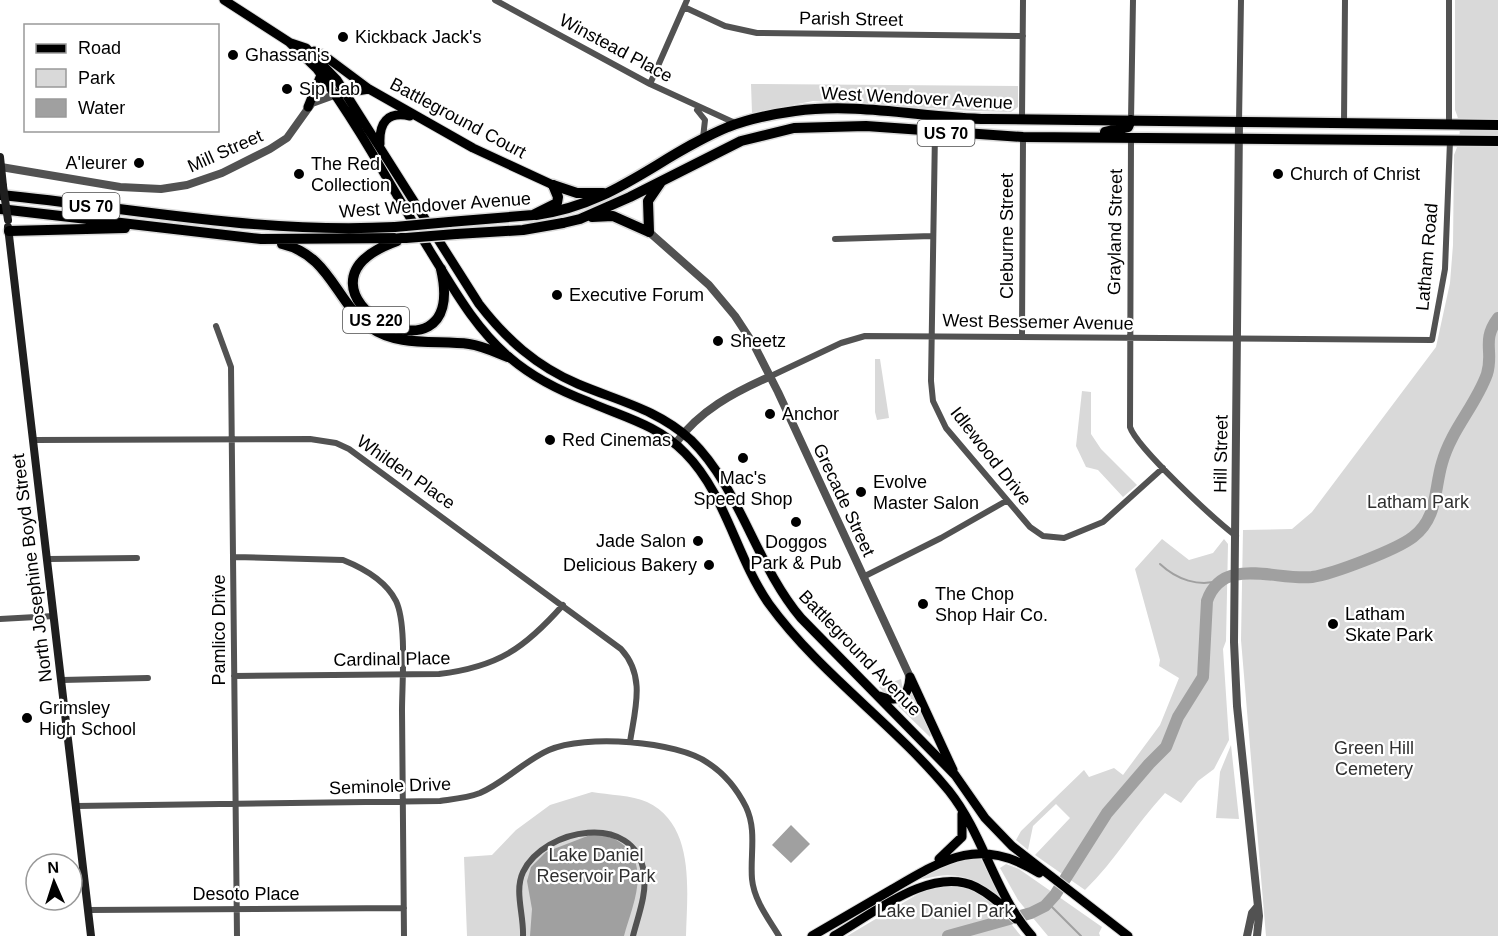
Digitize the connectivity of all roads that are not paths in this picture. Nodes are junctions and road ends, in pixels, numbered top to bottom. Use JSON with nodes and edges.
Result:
{"nodes":[{"id":1,"x":224,"y":0,"type":"edge"},
{"id":2,"x":495,"y":0,"type":"edge"},
{"id":3,"x":1023,"y":0,"type":"edge"},
{"id":4,"x":1132,"y":0,"type":"edge"},
{"id":5,"x":1240,"y":0,"type":"edge"},
{"id":6,"x":1345,"y":0,"type":"edge"},
{"id":7,"x":1449,"y":0,"type":"edge"},
{"id":8,"x":686,"y":3,"type":"edge"},
{"id":9,"x":1023,"y":36,"type":"junction"},
{"id":10,"x":289,"y":42,"type":"junction"},
{"id":11,"x":306,"y":48,"type":"junction"},
{"id":12,"x":321,"y":75,"type":"junction"},
{"id":13,"x":650,"y":84,"type":"junction"},
{"id":14,"x":369,"y":89,"type":"junction"},
{"id":15,"x":345,"y":92,"type":"junction"},
{"id":16,"x":334,"y":95,"type":"junction"},
{"id":17,"x":692,"y":105,"type":"junction"},
{"id":18,"x":308,"y":107,"type":"junction"},
{"id":19,"x":415,"y":117,"type":"junction"},
{"id":20,"x":1022,"y":119,"type":"junction"},
{"id":21,"x":1131,"y":120,"type":"junction"},
{"id":22,"x":1239,"y":122,"type":"junction"},
{"id":23,"x":1344,"y":123,"type":"junction"},
{"id":24,"x":738,"y":124,"type":"junction"},
{"id":25,"x":1449,"y":124,"type":"junction"},
{"id":26,"x":1498,"y":125,"type":"edge"},
{"id":27,"x":935,"y":132,"type":"junction"},
{"id":28,"x":1090,"y":136,"type":"junction"},
{"id":29,"x":1023,"y":137,"type":"junction"},
{"id":30,"x":1131,"y":137,"type":"junction"},
{"id":31,"x":1239,"y":138,"type":"junction"},
{"id":32,"x":702,"y":140,"type":"junction"},
{"id":33,"x":1450,"y":141,"type":"junction"},
{"id":34,"x":1498,"y":141,"type":"edge"},
{"id":35,"x":380,"y":145,"type":"junction"},
{"id":36,"x":0,"y":158,"type":"edge"},
{"id":37,"x":1,"y":167,"type":"edge"},
{"id":38,"x":664,"y":179,"type":"junction"},
{"id":39,"x":553,"y":185,"type":"junction"},
{"id":40,"x":2,"y":190,"type":"edge"},
{"id":41,"x":612,"y":192,"type":"junction"},
{"id":42,"x":0,"y":209,"type":"edge"},
{"id":43,"x":533,"y":215,"type":"junction"},
{"id":44,"x":580,"y":219,"type":"junction"},
{"id":45,"x":149,"y":227,"type":"junction"},
{"id":46,"x":6,"y":228,"type":"edge"},
{"id":47,"x":649,"y":232,"type":"junction"},
{"id":48,"x":932,"y":236,"type":"junction"},
{"id":49,"x":406,"y":238,"type":"junction"},
{"id":50,"x":835,"y":239,"type":"dead end"},
{"id":51,"x":261,"y":240,"type":"junction"},
{"id":52,"x":441,"y":269,"type":"junction"},
{"id":53,"x":216,"y":326,"type":"dead end"},
{"id":54,"x":932,"y":336,"type":"junction"},
{"id":55,"x":1022,"y":336,"type":"junction"},
{"id":56,"x":1129,"y":338,"type":"junction"},
{"id":57,"x":1238,"y":338,"type":"junction"},
{"id":58,"x":1432,"y":340,"type":"joint"},
{"id":59,"x":508,"y":357,"type":"junction"},
{"id":60,"x":771,"y":376,"type":"junction"},
{"id":61,"x":683,"y":433,"type":"junction"},
{"id":62,"x":231,"y":439,"type":"junction"},
{"id":63,"x":34,"y":440,"type":"junction"},
{"id":64,"x":675,"y":444,"type":"junction"},
{"id":65,"x":1163,"y":468,"type":"junction"},
{"id":66,"x":1006,"y":501,"type":"junction"},
{"id":67,"x":1236,"y":536,"type":"junction"},
{"id":68,"x":234,"y":557,"type":"junction"},
{"id":69,"x":137,"y":558,"type":"dead end"},
{"id":70,"x":49,"y":559,"type":"junction"},
{"id":71,"x":862,"y":577,"type":"junction"},
{"id":72,"x":563,"y":605,"type":"junction"},
{"id":73,"x":54,"y":616,"type":"junction"},
{"id":74,"x":0,"y":619,"type":"edge"},
{"id":75,"x":402,"y":675,"type":"junction"},
{"id":76,"x":234,"y":676,"type":"junction"},
{"id":77,"x":910,"y":677,"type":"junction"},
{"id":78,"x":148,"y":678,"type":"dead end"},
{"id":79,"x":62,"y":680,"type":"junction"},
{"id":80,"x":877,"y":696,"type":"junction"},
{"id":81,"x":630,"y":742,"type":"junction"},
{"id":82,"x":955,"y":775,"type":"junction"},
{"id":83,"x":402,"y":803,"type":"junction"},
{"id":84,"x":958,"y":803,"type":"junction"},
{"id":85,"x":236,"y":804,"type":"junction"},
{"id":86,"x":76,"y":806,"type":"junction"},
{"id":87,"x":986,"y":853,"type":"junction"},
{"id":88,"x":924,"y":870,"type":"junction"},
{"id":89,"x":1049,"y":877,"type":"junction"},
{"id":90,"x":1257,"y":907,"type":"junction"},
{"id":91,"x":237,"y":908,"type":"junction"},
{"id":92,"x":404,"y":908,"type":"junction"},
{"id":93,"x":88,"y":910,"type":"junction"},
{"id":94,"x":1010,"y":910,"type":"junction"},
{"id":95,"x":91,"y":936,"type":"edge"},
{"id":96,"x":237,"y":936,"type":"edge"},
{"id":97,"x":404,"y":936,"type":"edge"},
{"id":98,"x":522,"y":936,"type":"edge"},
{"id":99,"x":633,"y":936,"type":"edge"},
{"id":100,"x":778,"y":936,"type":"edge"},
{"id":101,"x":812,"y":936,"type":"edge"},
{"id":102,"x":834,"y":936,"type":"edge"},
{"id":103,"x":1032,"y":936,"type":"edge"},
{"id":104,"x":1128,"y":936,"type":"edge"},
{"id":105,"x":1247,"y":936,"type":"edge"},
{"id":106,"x":1259,"y":936,"type":"edge"}],
"edges":[{"from":1,"to":10,"type":"main road","name":"Battleground Avenue","number":"US 220"},
{"from":2,"to":13,"type":"street","name":"Winstead Place"},
{"from":3,"to":9,"type":"street"},
{"from":4,"to":21,"type":"street"},
{"from":5,"to":22,"type":"street","name":"Hill Street"},
{"from":6,"to":23,"type":"street"},
{"from":7,"to":25,"type":"street"},
{"from":8,"to":9,"type":"street","name":"Parish Street"},
{"from":8,"to":13,"type":"street"},
{"from":9,"to":20,"type":"street"},
{"from":10,"to":11,"type":"main road","name":"Battleground Avenue","number":"US 220"},
{"from":10,"to":12,"type":"main road","name":"Battleground Avenue","number":"US 220"},
{"from":11,"to":14,"type":"main road","number":"US 220"},
{"from":11,"to":15,"type":"main road","name":"Battleground Avenue"},
{"from":12,"to":16,"type":"main road","name":"Battleground Avenue","number":"US 220"},
{"from":12,"to":18,"type":"main road"},
{"from":13,"to":17,"type":"street","name":"Winstead Place"},
{"from":14,"to":15,"type":"main road","name":"Battleground Court"},
{"from":14,"to":19,"type":"main road","name":"Battleground Court","number":"US 220"},
{"from":15,"to":16,"type":"main road","name":"Battleground Court"},
{"from":15,"to":35,"type":"main road","name":"Battleground Avenue"},
{"from":16,"to":18,"type":"street"},
{"from":16,"to":52,"type":"main road","name":"Battleground Avenue","number":"US 220"},
{"from":17,"to":24,"type":"street","name":"Winstead Place"},
{"from":17,"to":32,"type":"street"},
{"from":18,"to":37,"type":"street","name":"Mill Street"},
{"from":19,"to":35,"type":"main road"},
{"from":19,"to":39,"type":"main road","name":"Battleground Court","number":"US 220"},
{"from":20,"to":21,"type":"highway","name":"West Wendover Avenue","number":"US 70"},
{"from":20,"to":24,"type":"highway","name":"West Wendover Avenue","number":"US 70"},
{"from":21,"to":22,"type":"highway","name":"West Wendover Avenue","number":"US 70"},
{"from":21,"to":28,"type":"highway"},
{"from":22,"to":23,"type":"highway","name":"West Wendover Avenue","number":"US 70"},
{"from":22,"to":31,"type":"street","name":"Hill Street"},
{"from":23,"to":25,"type":"highway","name":"West Wendover Avenue","number":"US 70"},
{"from":24,"to":32,"type":"highway","name":"West Wendover Avenue","number":"US 70"},
{"from":25,"to":26,"type":"highway","name":"West Wendover Avenue","number":"US 70"},
{"from":27,"to":29,"type":"highway","name":"West Wendover Avenue","number":"US 70"},
{"from":27,"to":38,"type":"highway","name":"West Wendover Avenue","number":"US 70"},
{"from":27,"to":48,"type":"street","name":"Idlewood Drive"},
{"from":28,"to":29,"type":"highway","name":"West Wendover Avenue","number":"US 70"},
{"from":28,"to":30,"type":"highway","name":"West Wendover Avenue","number":"US 70"},
{"from":29,"to":55,"type":"street","name":"Cleburne Street"},
{"from":30,"to":31,"type":"highway","name":"West Wendover Avenue","number":"US 70"},
{"from":30,"to":56,"type":"street","name":"Grayland Street"},
{"from":31,"to":33,"type":"highway","name":"West Wendover Avenue","number":"US 70"},
{"from":31,"to":57,"type":"street","name":"Hill Street"},
{"from":32,"to":41,"type":"highway","name":"West Wendover Avenue","number":"US 70"},
{"from":33,"to":34,"type":"highway","name":"West Wendover Avenue","number":"US 70"},
{"from":33,"to":58,"type":"street","name":"Latham Road"},
{"from":35,"to":61,"type":"main road","name":"Battleground Avenue"},
{"from":36,"to":37,"type":"main road","name":"North Josephine Boyd Street"},
{"from":37,"to":40,"type":"main road","name":"North Josephine Boyd Street"},
{"from":38,"to":44,"type":"highway","name":"West Wendover Avenue","number":"US 70"},
{"from":38,"to":47,"type":"highway"},
{"from":39,"to":41,"type":"highway","number":"US 220"},
{"from":39,"to":43,"type":"highway"},
{"from":40,"to":43,"type":"highway","name":"West Wendover Avenue","number":"US 70","bridge":true},
{"from":40,"to":46,"type":"main road","name":"North Josephine Boyd Street","bridge":true},
{"from":41,"to":43,"type":"highway","name":"West Wendover Avenue","number":"US 70"},
{"from":42,"to":45,"type":"highway","name":"West Wendover Avenue","number":"US 70"},
{"from":44,"to":47,"type":"highway"},
{"from":44,"to":49,"type":"highway","name":"West Wendover Avenue","number":"US 70","bridge":true},
{"from":45,"to":46,"type":"highway"},
{"from":45,"to":51,"type":"highway","name":"West Wendover Avenue","number":"US 70"},
{"from":46,"to":63,"type":"main road","name":"North Josephine Boyd Street"},
{"from":47,"to":60,"type":"street","name":"Grecade Street"},
{"from":48,"to":50,"type":"street"},
{"from":48,"to":54,"type":"street","name":"Idlewood Drive"},
{"from":49,"to":51,"type":"highway","name":"West Wendover Avenue","number":"US 70"},
{"from":49,"to":52,"type":"highway","number":"US 220"},
{"from":51,"to":59,"type":"highway"},
{"from":52,"to":59,"type":"main road","name":"Battleground Avenue"},
{"from":53,"to":62,"type":"street","name":"Pamlico Drive"},
{"from":54,"to":55,"type":"street","name":"West Bessemer Avenue"},
{"from":54,"to":60,"type":"street","name":"West Bessemer Avenue"},
{"from":54,"to":66,"type":"street","name":"Idlewood Drive"},
{"from":55,"to":56,"type":"street","name":"West Bessemer Avenue"},
{"from":56,"to":57,"type":"street","name":"West Bessemer Avenue"},
{"from":56,"to":65,"type":"street","name":"Grayland Street"},
{"from":57,"to":58,"type":"street","name":"West Bessemer Avenue"},
{"from":57,"to":67,"type":"street","name":"Hill Street"},
{"from":59,"to":64,"type":"main road","name":"Battleground Avenue"},
{"from":60,"to":61,"type":"street","name":"West Bessemer Avenue"},
{"from":60,"to":71,"type":"street","name":"Grecade Street"},
{"from":61,"to":64,"type":"street","name":"West Bessemer Avenue"},
{"from":61,"to":80,"type":"main road","name":"Battleground Avenue"},
{"from":62,"to":63,"type":"street","name":"Whilden Place"},
{"from":62,"to":68,"type":"street","name":"Pamlico Drive"},
{"from":62,"to":72,"type":"street","name":"Whilden Place"},
{"from":63,"to":70,"type":"main road","name":"North Josephine Boyd Street"},
{"from":64,"to":84,"type":"main road","name":"Battleground Avenue"},
{"from":65,"to":66,"type":"street","name":"Idlewood Drive"},
{"from":65,"to":67,"type":"street","name":"Grayland Street"},
{"from":66,"to":71,"type":"street"},
{"from":67,"to":90,"type":"street","name":"Hill Street"},
{"from":68,"to":75,"type":"street"},
{"from":68,"to":76,"type":"street","name":"Pamlico Drive"},
{"from":69,"to":70,"type":"street"},
{"from":70,"to":73,"type":"main road","name":"North Josephine Boyd Street"},
{"from":71,"to":77,"type":"street","name":"Grecade Street"},
{"from":72,"to":75,"type":"street","name":"Cardinal Place"},
{"from":72,"to":81,"type":"street","name":"Whilden Place"},
{"from":73,"to":74,"type":"street"},
{"from":73,"to":79,"type":"main road","name":"North Josephine Boyd Street"},
{"from":75,"to":76,"type":"street","name":"Cardinal Place"},
{"from":75,"to":83,"type":"street"},
{"from":76,"to":85,"type":"street","name":"Pamlico Drive"},
{"from":77,"to":80,"type":"main road"},
{"from":77,"to":82,"type":"main road"},
{"from":78,"to":79,"type":"street"},
{"from":79,"to":86,"type":"main road","name":"North Josephine Boyd Street"},
{"from":80,"to":82,"type":"main road","name":"Battleground Avenue"},
{"from":81,"to":83,"type":"street","name":"Seminole Drive"},
{"from":81,"to":100,"type":"street","name":"Seminole Drive"},
{"from":82,"to":89,"type":"main road","name":"Battleground Avenue"},
{"from":83,"to":85,"type":"street","name":"Seminole Drive"},
{"from":83,"to":92,"type":"street"},
{"from":84,"to":87,"type":"main road","name":"Battleground Avenue"},
{"from":84,"to":88,"type":"main road"},
{"from":85,"to":86,"type":"street","name":"Seminole Drive"},
{"from":85,"to":91,"type":"street","name":"Pamlico Drive"},
{"from":86,"to":93,"type":"main road","name":"North Josephine Boyd Street"},
{"from":87,"to":88,"type":"main road"},
{"from":87,"to":89,"type":"main road"},
{"from":87,"to":94,"type":"main road","name":"Battleground Avenue"},
{"from":88,"to":101,"type":"main road"},
{"from":89,"to":104,"type":"main road","name":"Battleground Avenue"},
{"from":90,"to":105,"type":"street","name":"Hill Street"},
{"from":90,"to":106,"type":"street","name":"Hill Street"},
{"from":91,"to":92,"type":"street","name":"Desoto Place"},
{"from":91,"to":93,"type":"street","name":"Desoto Place"},
{"from":91,"to":96,"type":"street","name":"Pamlico Drive"},
{"from":92,"to":97,"type":"street"},
{"from":93,"to":95,"type":"main road","name":"North Josephine Boyd Street"},
{"from":94,"to":102,"type":"main road"},
{"from":94,"to":103,"type":"main road"},
{"from":98,"to":99,"type":"street"}]}
